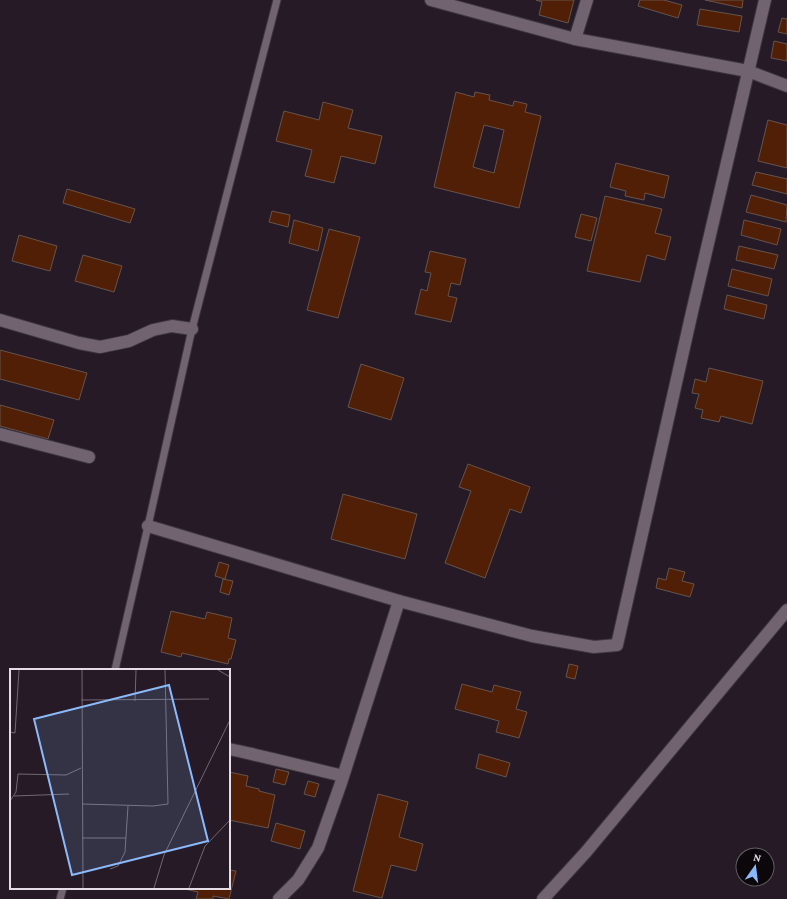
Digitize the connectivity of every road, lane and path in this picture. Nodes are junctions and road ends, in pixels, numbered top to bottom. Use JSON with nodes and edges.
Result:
{"nodes":[{"id":1,"x":277,"y":0,"type":"edge"},
{"id":2,"x":431,"y":0,"type":"edge"},
{"id":3,"x":587,"y":0,"type":"edge"},
{"id":4,"x":765,"y":0,"type":"edge"},
{"id":5,"x":576,"y":38,"type":"junction"},
{"id":6,"x":748,"y":71,"type":"junction"},
{"id":7,"x":787,"y":86,"type":"edge"},
{"id":8,"x":0,"y":320,"type":"edge"},
{"id":9,"x":192,"y":329,"type":"junction"},
{"id":10,"x":0,"y":434,"type":"edge"},
{"id":11,"x":90,"y":458,"type":"dead end"},
{"id":12,"x":148,"y":526,"type":"junction"},
{"id":13,"x":399,"y":601,"type":"junction"},
{"id":14,"x":787,"y":610,"type":"edge"},
{"id":15,"x":115,"y":669,"type":"edge"},
{"id":16,"x":230,"y":748,"type":"edge"},
{"id":17,"x":344,"y":776,"type":"junction"},
{"id":18,"x":63,"y":889,"type":"edge"},
{"id":19,"x":60,"y":899,"type":"edge"},
{"id":20,"x":279,"y":899,"type":"edge"},
{"id":21,"x":543,"y":899,"type":"edge"}],
"edges":[{"from":1,"to":9,"type":"lane"},
{"from":2,"to":5,"type":"street"},
{"from":3,"to":5,"type":"street"},
{"from":4,"to":6,"type":"street"},
{"from":5,"to":6,"type":"street"},
{"from":6,"to":7,"type":"street"},
{"from":6,"to":13,"type":"street"},
{"from":8,"to":9,"type":"street"},
{"from":9,"to":12,"type":"lane"},
{"from":10,"to":11,"type":"street"},
{"from":12,"to":13,"type":"street"},
{"from":12,"to":15,"type":"lane"},
{"from":13,"to":17,"type":"street"},
{"from":14,"to":21,"type":"street"},
{"from":16,"to":17,"type":"street"},
{"from":17,"to":20,"type":"street"},
{"from":18,"to":19,"type":"lane"}]}
